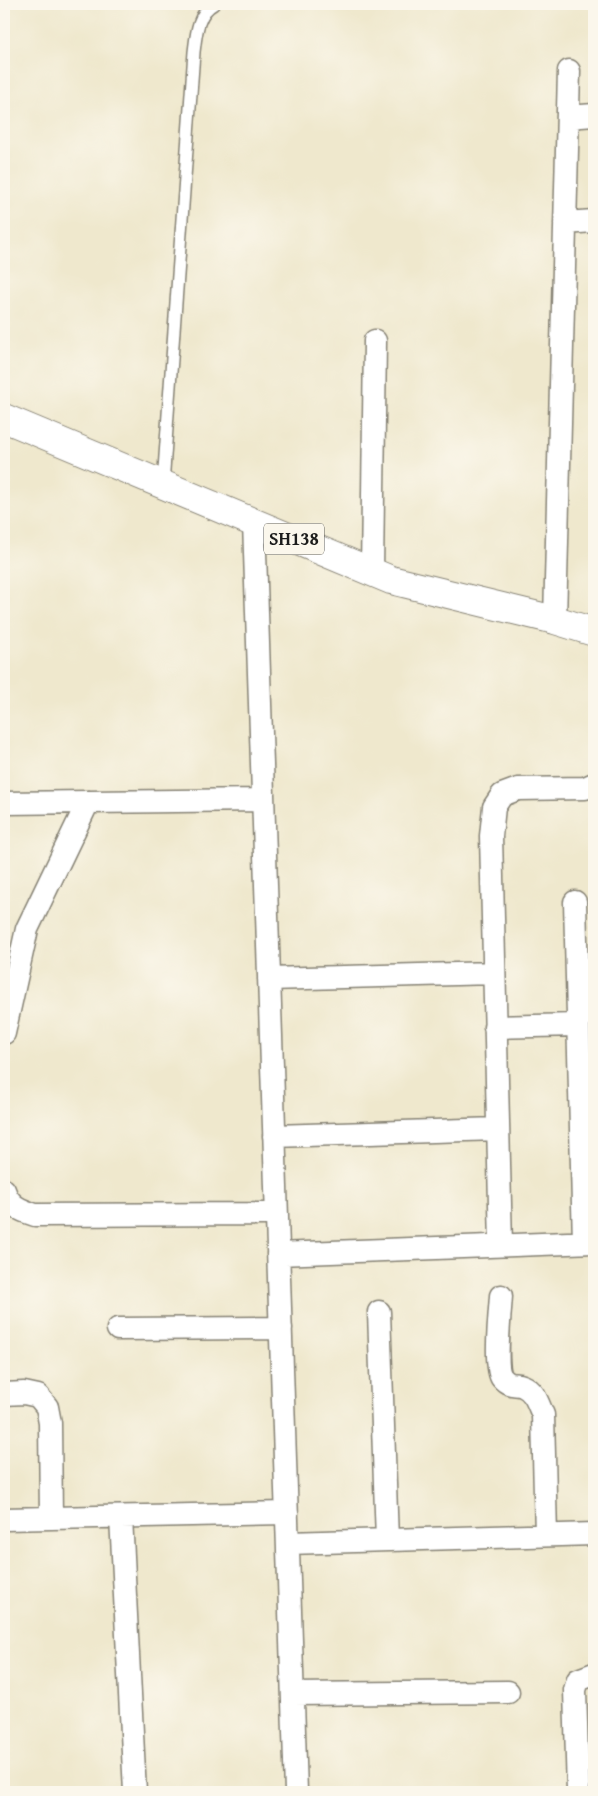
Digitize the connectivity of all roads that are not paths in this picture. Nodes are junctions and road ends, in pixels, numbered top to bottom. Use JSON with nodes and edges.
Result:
{"nodes":[{"id":1,"x":214,"y":4,"type":"edge"},
{"id":2,"x":569,"y":72,"type":"dead end"},
{"id":3,"x":594,"y":115,"type":"edge"},
{"id":4,"x":568,"y":117,"type":"junction"},
{"id":5,"x":594,"y":220,"type":"edge"},
{"id":6,"x":565,"y":223,"type":"junction"},
{"id":7,"x":375,"y":341,"type":"dead end"},
{"id":8,"x":4,"y":418,"type":"edge"},
{"id":9,"x":163,"y":484,"type":"junction"},
{"id":10,"x":254,"y":522,"type":"junction"},
{"id":11,"x":372,"y":572,"type":"junction"},
{"id":12,"x":555,"y":620,"type":"junction"},
{"id":13,"x":594,"y":632,"type":"edge"},
{"id":14,"x":594,"y":784,"type":"edge"},
{"id":15,"x":263,"y":800,"type":"junction"},
{"id":16,"x":88,"y":802,"type":"junction"},
{"id":17,"x":4,"y":803,"type":"edge"},
{"id":18,"x":574,"y":902,"type":"dead end"},
{"id":19,"x":494,"y":973,"type":"junction"},
{"id":20,"x":269,"y":979,"type":"junction"},
{"id":21,"x":578,"y":1024,"type":"junction"},
{"id":22,"x":495,"y":1027,"type":"junction"},
{"id":23,"x":4,"y":1033,"type":"edge"},
{"id":24,"x":498,"y":1129,"type":"junction"},
{"id":25,"x":274,"y":1136,"type":"junction"},
{"id":26,"x":4,"y":1190,"type":"edge"},
{"id":27,"x":277,"y":1214,"type":"junction"},
{"id":28,"x":589,"y":1242,"type":"edge"},
{"id":29,"x":501,"y":1245,"type":"junction"},
{"id":30,"x":278,"y":1254,"type":"junction"},
{"id":31,"x":501,"y":1296,"type":"dead end"},
{"id":32,"x":379,"y":1312,"type":"dead end"},
{"id":33,"x":281,"y":1328,"type":"junction"},
{"id":34,"x":118,"y":1329,"type":"dead end"},
{"id":35,"x":4,"y":1394,"type":"edge"},
{"id":36,"x":287,"y":1513,"type":"junction"},
{"id":37,"x":121,"y":1517,"type":"junction"},
{"id":38,"x":51,"y":1518,"type":"junction"},
{"id":39,"x":4,"y":1519,"type":"edge"},
{"id":40,"x":594,"y":1534,"type":"edge"},
{"id":41,"x":546,"y":1535,"type":"junction"},
{"id":42,"x":387,"y":1540,"type":"junction"},
{"id":43,"x":288,"y":1542,"type":"junction"},
{"id":44,"x":594,"y":1674,"type":"edge"},
{"id":45,"x":508,"y":1692,"type":"dead end"},
{"id":46,"x":292,"y":1694,"type":"junction"},
{"id":47,"x":586,"y":1769,"type":"edge"},
{"id":48,"x":135,"y":1792,"type":"edge"},
{"id":49,"x":296,"y":1792,"type":"edge"},
{"id":50,"x":578,"y":1792,"type":"edge"}],
"edges":[{"from":1,"to":9,"type":"lane"},
{"from":2,"to":4,"type":"street"},
{"from":3,"to":4,"type":"street"},
{"from":4,"to":6,"type":"street"},
{"from":5,"to":6,"type":"street"},
{"from":6,"to":12,"type":"street"},
{"from":7,"to":11,"type":"street"},
{"from":8,"to":9,"type":"main road","number":"SH138"},
{"from":9,"to":10,"type":"main road","number":"SH138"},
{"from":10,"to":11,"type":"main road","number":"SH138"},
{"from":10,"to":15,"type":"street"},
{"from":11,"to":12,"type":"main road","number":"SH138"},
{"from":12,"to":13,"type":"main road","number":"SH138"},
{"from":14,"to":19,"type":"street"},
{"from":15,"to":16,"type":"street"},
{"from":15,"to":20,"type":"street"},
{"from":16,"to":17,"type":"street"},
{"from":16,"to":23,"type":"street"},
{"from":18,"to":21,"type":"street"},
{"from":19,"to":20,"type":"street"},
{"from":19,"to":22,"type":"street"},
{"from":20,"to":25,"type":"street"},
{"from":21,"to":22,"type":"street"},
{"from":21,"to":28,"type":"street"},
{"from":22,"to":24,"type":"street"},
{"from":24,"to":25,"type":"street"},
{"from":24,"to":29,"type":"street"},
{"from":25,"to":27,"type":"street"},
{"from":26,"to":27,"type":"street"},
{"from":27,"to":30,"type":"street"},
{"from":28,"to":29,"type":"street"},
{"from":29,"to":30,"type":"street"},
{"from":30,"to":33,"type":"street"},
{"from":31,"to":41,"type":"street"},
{"from":32,"to":42,"type":"street"},
{"from":33,"to":34,"type":"street"},
{"from":33,"to":36,"type":"street"},
{"from":35,"to":38,"type":"street"},
{"from":36,"to":37,"type":"street"},
{"from":36,"to":43,"type":"street"},
{"from":37,"to":38,"type":"street"},
{"from":37,"to":48,"type":"street"},
{"from":38,"to":39,"type":"street"},
{"from":40,"to":41,"type":"street"},
{"from":41,"to":42,"type":"street"},
{"from":42,"to":43,"type":"street"},
{"from":43,"to":46,"type":"street"},
{"from":44,"to":47,"type":"street"},
{"from":45,"to":46,"type":"street"},
{"from":46,"to":49,"type":"street"},
{"from":47,"to":50,"type":"street"}]}
